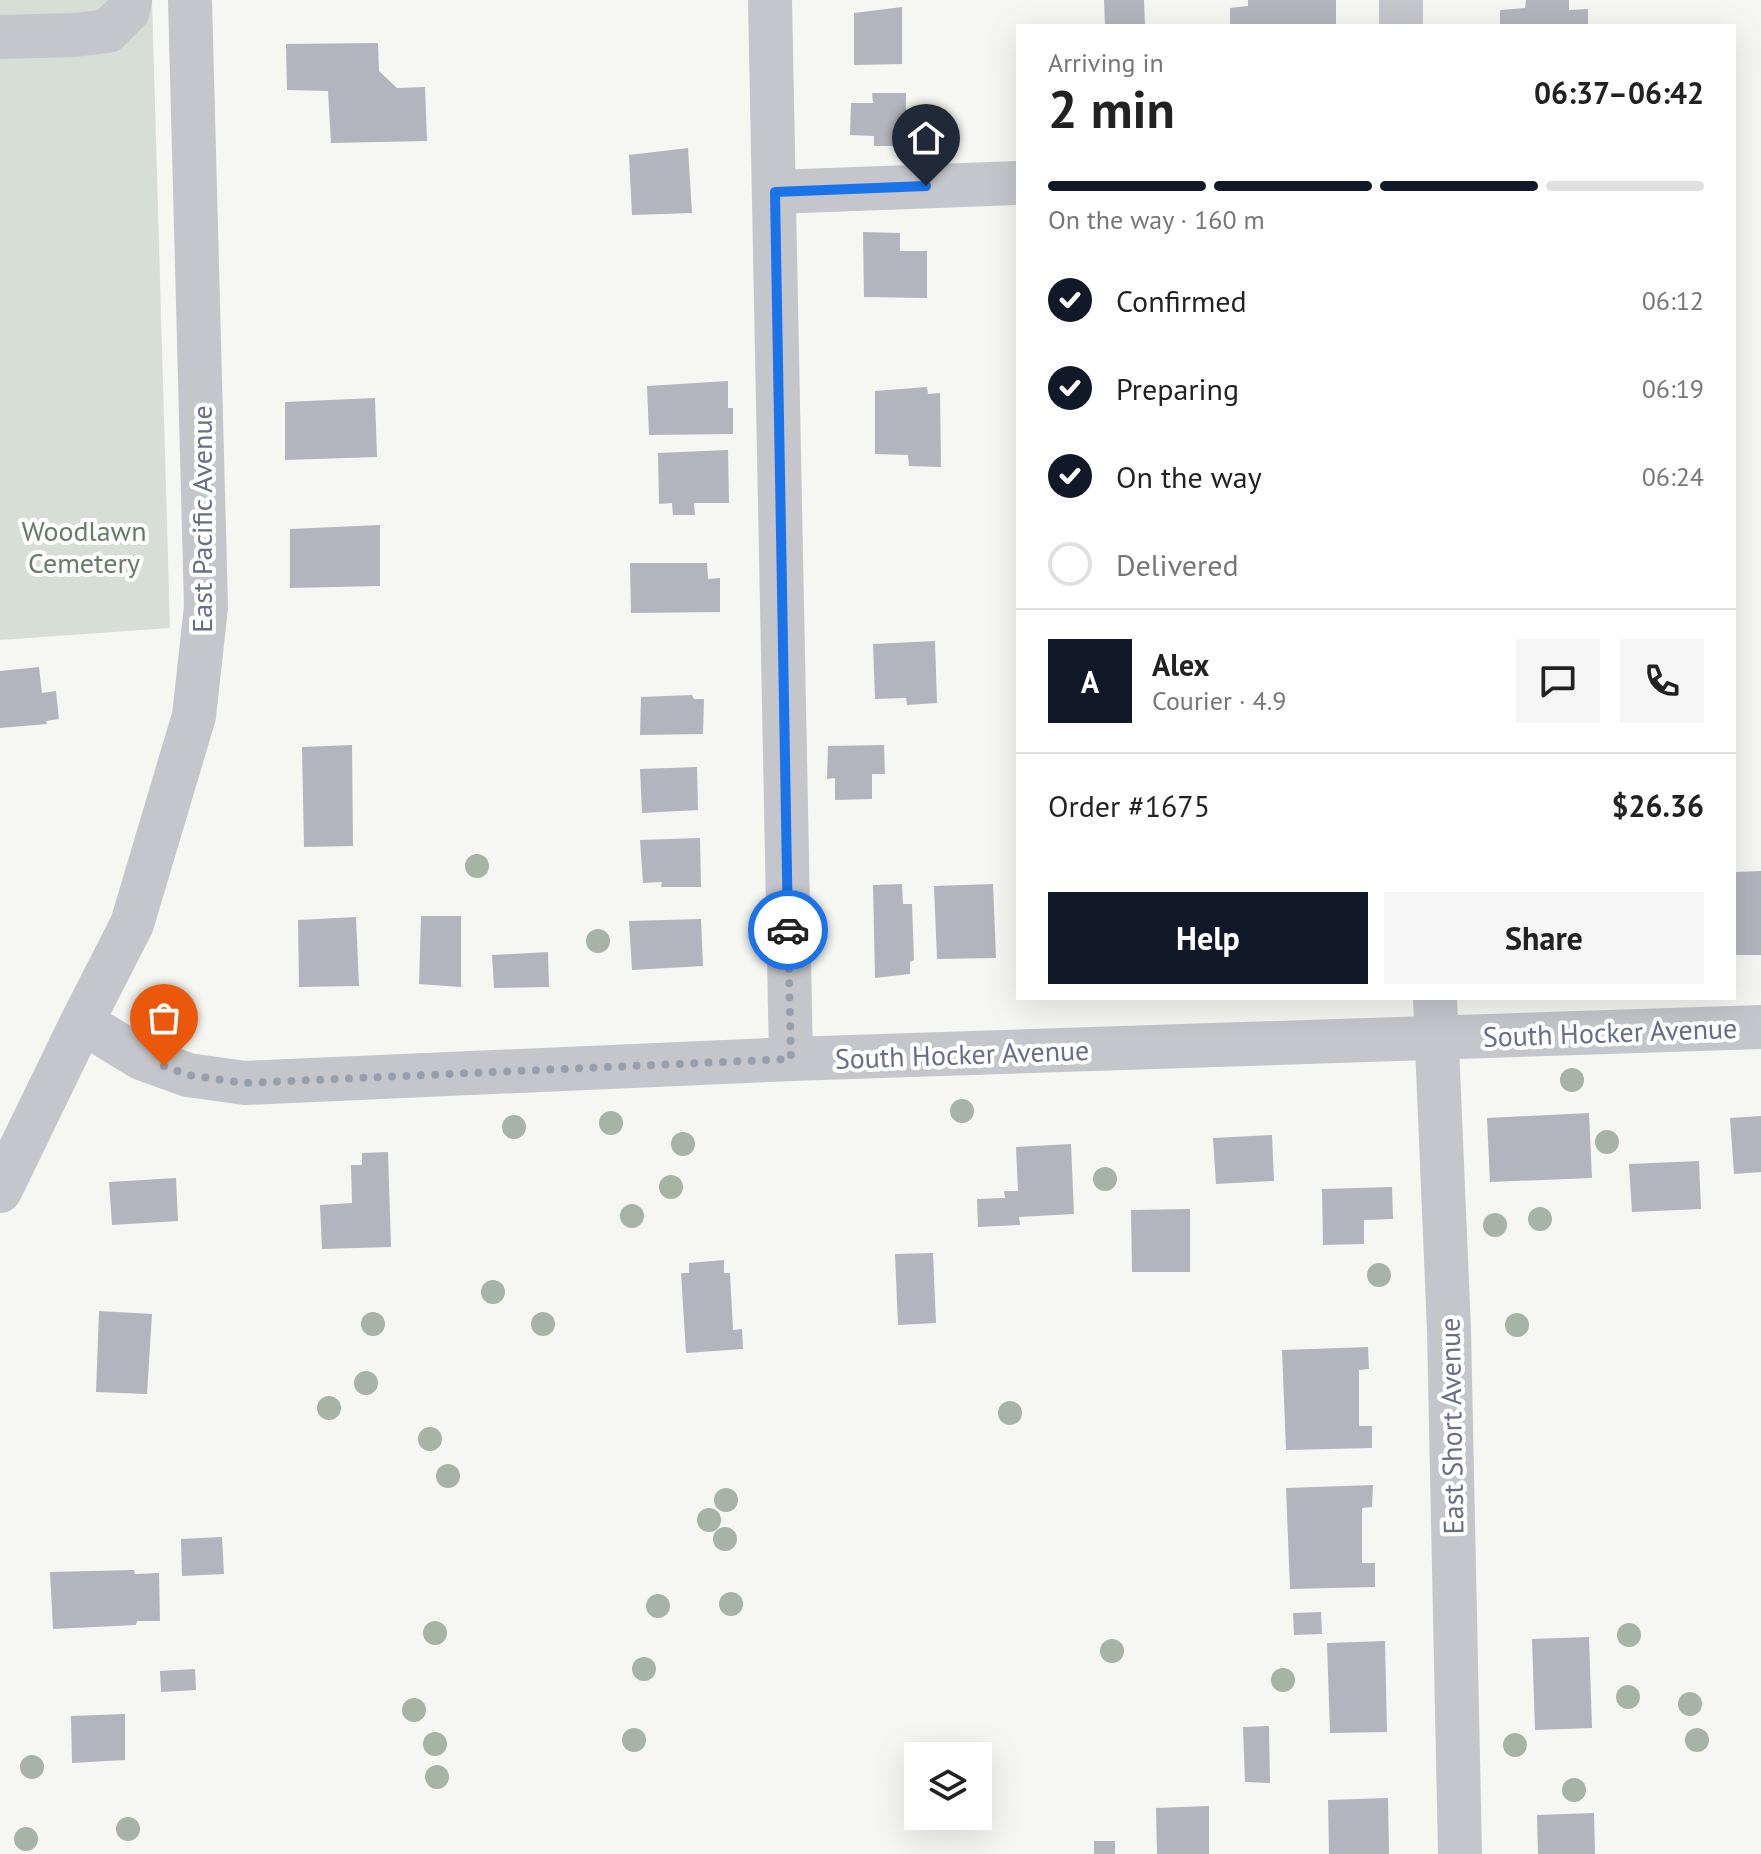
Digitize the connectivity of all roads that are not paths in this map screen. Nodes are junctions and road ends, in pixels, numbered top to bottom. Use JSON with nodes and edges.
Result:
{"nodes":[{"id":1,"x":190,"y":0,"type":"edge"},
{"id":2,"x":770,"y":0,"type":"edge"},
{"id":3,"x":1401,"y":0,"type":"edge"},
{"id":4,"x":119,"y":15,"type":"edge"},
{"id":5,"x":1401,"y":24,"type":"edge"},
{"id":6,"x":0,"y":37,"type":"edge"},
{"id":7,"x":1016,"y":183,"type":"edge"},
{"id":8,"x":775,"y":192,"type":"junction"},
{"id":9,"x":1436,"y":1018,"type":"edge"},
{"id":10,"x":82,"y":1022,"type":"junction"},
{"id":11,"x":1761,"y":1027,"type":"edge"},
{"id":12,"x":791,"y":1059,"type":"junction"},
{"id":13,"x":0,"y":1191,"type":"edge"},
{"id":14,"x":1460,"y":1854,"type":"edge"}],
"edges":[{"from":1,"to":10,"type":"street","name":"East Pacific Avenue"},
{"from":2,"to":8,"type":"street"},
{"from":3,"to":5,"type":"street"},
{"from":4,"to":6,"type":"street"},
{"from":7,"to":8,"type":"street"},
{"from":8,"to":12,"type":"street"},
{"from":9,"to":11,"type":"street","name":"South Hocker Avenue"},
{"from":9,"to":12,"type":"street","name":"South Hocker Avenue"},
{"from":9,"to":14,"type":"street","name":"East Short Avenue"},
{"from":10,"to":12,"type":"street","name":"South Hocker Avenue"},
{"from":10,"to":13,"type":"street","name":"East Pacific Avenue"}]}
